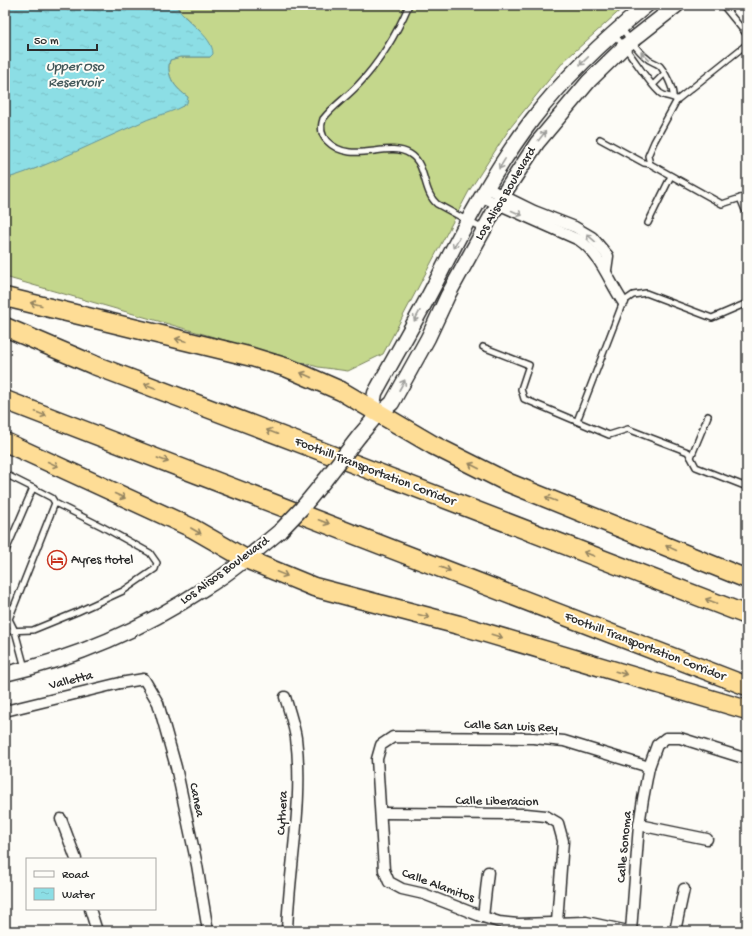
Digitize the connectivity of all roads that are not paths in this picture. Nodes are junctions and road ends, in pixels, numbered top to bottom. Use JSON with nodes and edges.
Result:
{"nodes":[{"id":1,"x":409,"y":5,"type":"edge"},
{"id":2,"x":647,"y":5,"type":"edge"},
{"id":3,"x":677,"y":5,"type":"edge"},
{"id":4,"x":725,"y":8,"type":"dead end"},
{"id":5,"x":616,"y":30,"type":"junction"},
{"id":6,"x":747,"y":35,"type":"edge"},
{"id":7,"x":628,"y":43,"type":"junction"},
{"id":8,"x":747,"y":44,"type":"edge"},
{"id":9,"x":664,"y":74,"type":"junction"},
{"id":10,"x":653,"y":85,"type":"junction"},
{"id":11,"x":675,"y":98,"type":"junction"},
{"id":12,"x":600,"y":139,"type":"dead end"},
{"id":13,"x":650,"y":164,"type":"junction"},
{"id":14,"x":671,"y":176,"type":"junction"},
{"id":15,"x":485,"y":192,"type":"junction"},
{"id":16,"x":747,"y":196,"type":"edge"},
{"id":17,"x":740,"y":198,"type":"junction"},
{"id":18,"x":500,"y":200,"type":"junction"},
{"id":19,"x":747,"y":215,"type":"edge"},
{"id":20,"x":468,"y":221,"type":"junction"},
{"id":21,"x":648,"y":223,"type":"dead end"},
{"id":22,"x":484,"y":229,"type":"junction"},
{"id":23,"x":5,"y":296,"type":"edge"},
{"id":24,"x":623,"y":302,"type":"junction"},
{"id":25,"x":747,"y":302,"type":"edge"},
{"id":26,"x":5,"y":327,"type":"edge"},
{"id":27,"x":483,"y":347,"type":"dead end"},
{"id":28,"x":5,"y":400,"type":"edge"},
{"id":29,"x":376,"y":411,"type":"junction"},
{"id":30,"x":708,"y":416,"type":"dead end"},
{"id":31,"x":577,"y":421,"type":"junction"},
{"id":32,"x":5,"y":442,"type":"edge"},
{"id":33,"x":691,"y":458,"type":"junction"},
{"id":34,"x":5,"y":474,"type":"edge"},
{"id":35,"x":747,"y":486,"type":"edge"},
{"id":36,"x":33,"y":488,"type":"junction"},
{"id":37,"x":56,"y":503,"type":"junction"},
{"id":38,"x":5,"y":553,"type":"edge"},
{"id":39,"x":246,"y":559,"type":"junction"},
{"id":40,"x":747,"y":579,"type":"edge"},
{"id":41,"x":5,"y":605,"type":"edge"},
{"id":42,"x":12,"y":608,"type":"junction"},
{"id":43,"x":747,"y":615,"type":"edge"},
{"id":44,"x":5,"y":631,"type":"edge"},
{"id":45,"x":15,"y":631,"type":"junction"},
{"id":46,"x":25,"y":669,"type":"junction"},
{"id":47,"x":5,"y":674,"type":"edge"},
{"id":48,"x":144,"y":679,"type":"joint"},
{"id":49,"x":747,"y":686,"type":"edge"},
{"id":50,"x":285,"y":697,"type":"dead end"},
{"id":51,"x":747,"y":710,"type":"edge"},
{"id":52,"x":5,"y":711,"type":"edge"},
{"id":53,"x":393,"y":737,"type":"joint"},
{"id":54,"x":747,"y":759,"type":"edge"},
{"id":55,"x":649,"y":767,"type":"junction"},
{"id":56,"x":381,"y":813,"type":"junction"},
{"id":57,"x":61,"y":819,"type":"dead end"},
{"id":58,"x":639,"y":825,"type":"junction"},
{"id":59,"x":707,"y":839,"type":"dead end"},
{"id":60,"x":76,"y":858,"type":"edge"},
{"id":61,"x":488,"y":872,"type":"dead end"},
{"id":62,"x":684,"y":889,"type":"dead end"},
{"id":63,"x":90,"y":910,"type":"edge"},
{"id":64,"x":483,"y":917,"type":"junction"},
{"id":65,"x":557,"y":922,"type":"junction"},
{"id":66,"x":97,"y":931,"type":"edge"},
{"id":67,"x":208,"y":931,"type":"edge"},
{"id":68,"x":287,"y":931,"type":"edge"},
{"id":69,"x":630,"y":931,"type":"edge"},
{"id":70,"x":675,"y":931,"type":"edge"}],
"edges":[{"from":1,"to":20,"type":"lane"},
{"from":2,"to":5,"type":"main road","name":"Los Alisos Boulevard"},
{"from":3,"to":7,"type":"main road","name":"Los Alisos Boulevard"},
{"from":4,"to":6,"type":"lane"},
{"from":5,"to":7,"type":"lane"},
{"from":5,"to":7,"type":"lane"},
{"from":5,"to":15,"type":"main road","name":"Los Alisos Boulevard","one_way":true},
{"from":9,"to":7,"type":"lane","one_way":true},
{"from":7,"to":10,"type":"lane"},
{"from":18,"to":7,"type":"main road","name":"Los Alisos Boulevard","one_way":true},
{"from":8,"to":11,"type":"lane"},
{"from":9,"to":10,"type":"lane"},
{"from":9,"to":11,"type":"lane"},
{"from":10,"to":11,"type":"lane"},
{"from":11,"to":13,"type":"lane"},
{"from":12,"to":13,"type":"lane"},
{"from":13,"to":14,"type":"lane"},
{"from":14,"to":17,"type":"lane"},
{"from":14,"to":21,"type":"lane"},
{"from":15,"to":18,"type":"street"},
{"from":15,"to":20,"type":"main road","name":"Los Alisos Boulevard"},
{"from":16,"to":17,"type":"lane"},
{"from":17,"to":19,"type":"lane"},
{"from":18,"to":22,"type":"main road","name":"Los Alisos Boulevard"},
{"from":18,"to":24,"type":"street"},
{"from":20,"to":22,"type":"lane"},
{"from":20,"to":29,"type":"main road","name":"Los Alisos Boulevard","one_way":true},
{"from":29,"to":22,"type":"main road","name":"Los Alisos Boulevard","one_way":true},
{"from":29,"to":23,"type":"highway","one_way":true},
{"from":24,"to":25,"type":"lane"},
{"from":24,"to":31,"type":"lane"},
{"from":43,"to":26,"type":"highway","name":"Foothill Transportation Corridor","one_way":true},
{"from":27,"to":31,"type":"lane"},
{"from":28,"to":49,"type":"highway","name":"Foothill Transportation Corridor","one_way":true},
{"from":29,"to":39,"type":"main road","name":"Los Alisos Boulevard","bridge":true},
{"from":40,"to":29,"type":"highway","one_way":true},
{"from":30,"to":33,"type":"lane"},
{"from":31,"to":33,"type":"lane"},
{"from":32,"to":39,"type":"highway","one_way":true},
{"from":33,"to":35,"type":"lane"},
{"from":34,"to":36,"type":"lane"},
{"from":36,"to":37,"type":"lane"},
{"from":36,"to":38,"type":"lane"},
{"from":37,"to":42,"type":"lane"},
{"from":37,"to":45,"type":"lane"},
{"from":39,"to":46,"type":"main road","name":"Los Alisos Boulevard"},
{"from":39,"to":51,"type":"highway","one_way":true},
{"from":41,"to":42,"type":"lane"},
{"from":42,"to":45,"type":"lane"},
{"from":44,"to":45,"type":"lane"},
{"from":45,"to":46,"type":"lane"},
{"from":46,"to":47,"type":"main road","name":"Los Alisos Boulevard"},
{"from":48,"to":52,"type":"street","name":"Valletta"},
{"from":48,"to":67,"type":"street","name":"Canea"},
{"from":50,"to":68,"type":"street","name":"Cythera"},
{"from":53,"to":55,"type":"street","name":"Calle San Luis Rey"},
{"from":53,"to":56,"type":"street","name":"Calle Alamitos"},
{"from":54,"to":55,"type":"street","name":"Calle Sonoma"},
{"from":55,"to":58,"type":"street","name":"Calle Sonoma"},
{"from":56,"to":64,"type":"street","name":"Calle Alamitos"},
{"from":56,"to":65,"type":"street","name":"Calle Liberacion"},
{"from":57,"to":60,"type":"street"},
{"from":58,"to":59,"type":"street"},
{"from":58,"to":69,"type":"street","name":"Calle Sonoma"},
{"from":61,"to":64,"type":"street"},
{"from":62,"to":70,"type":"street"},
{"from":63,"to":66,"type":"street"},
{"from":64,"to":65,"type":"street","name":"Calle Alamitos"},
{"from":65,"to":69,"type":"street","name":"Calle Alamitos"}]}
